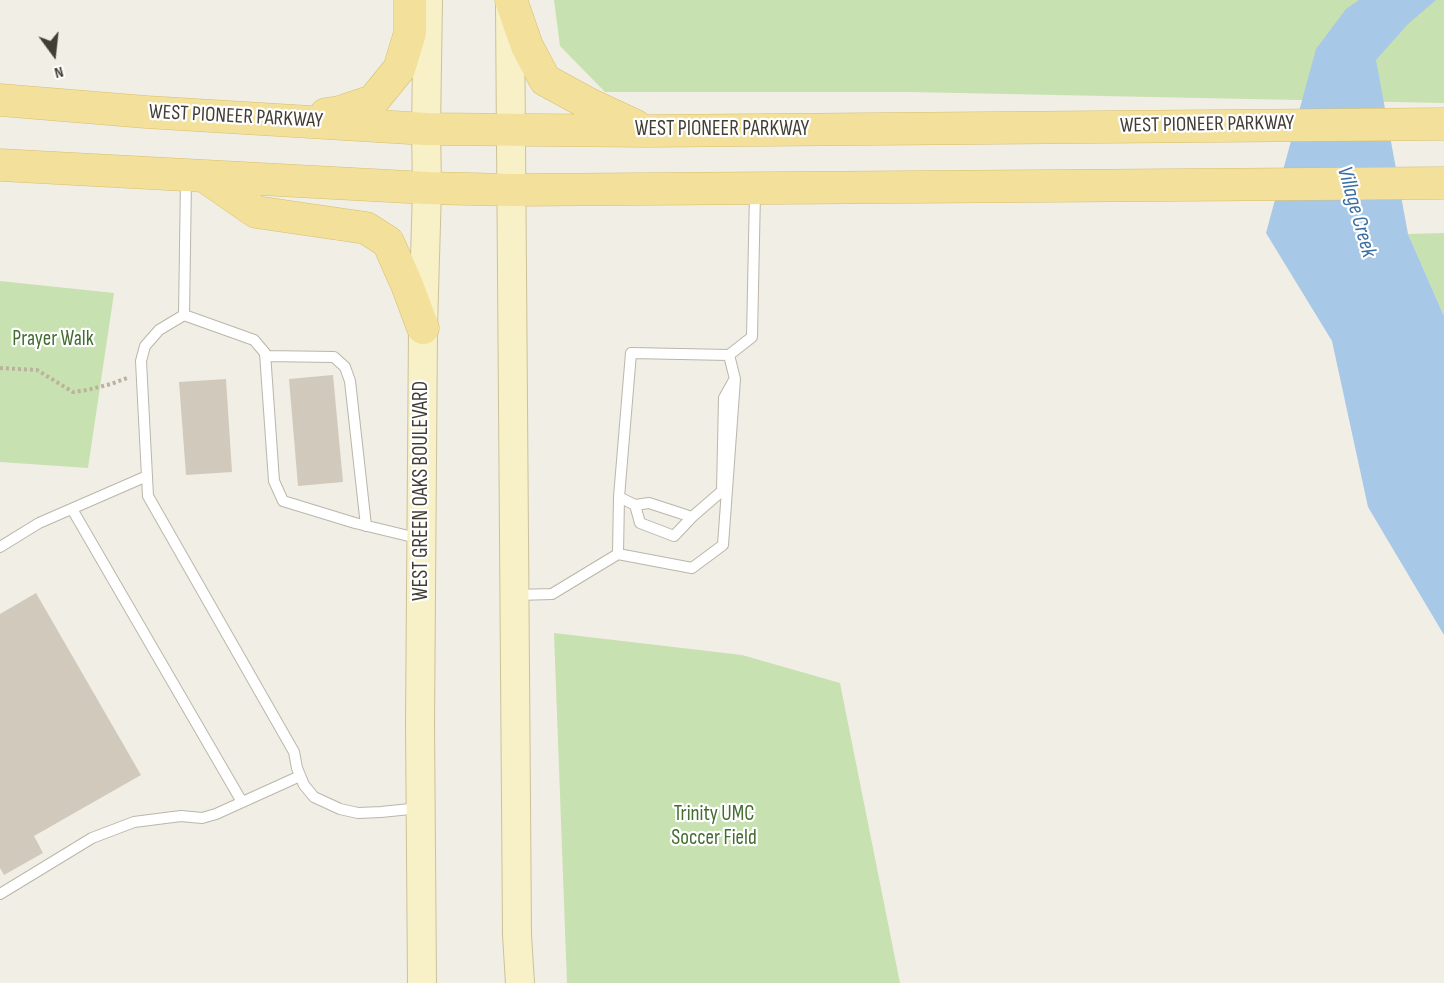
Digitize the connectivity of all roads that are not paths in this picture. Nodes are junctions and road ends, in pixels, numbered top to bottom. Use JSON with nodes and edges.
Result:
{"nodes":[{"id":1,"x":410,"y":0,"type":"edge"},
{"id":2,"x":428,"y":0,"type":"edge"},
{"id":3,"x":511,"y":0,"type":"edge"},
{"id":4,"x":0,"y":100,"type":"edge"},
{"id":5,"x":285,"y":120,"type":"junction"},
{"id":6,"x":1444,"y":124,"type":"edge"},
{"id":7,"x":426,"y":129,"type":"junction"},
{"id":8,"x":512,"y":129,"type":"junction"},
{"id":9,"x":648,"y":131,"type":"junction"},
{"id":10,"x":0,"y":165,"type":"edge"},
{"id":11,"x":195,"y":176,"type":"junction"},
{"id":12,"x":1444,"y":183,"type":"edge"},
{"id":13,"x":427,"y":188,"type":"junction"},
{"id":14,"x":755,"y":189,"type":"junction"},
{"id":15,"x":512,"y":190,"type":"junction"},
{"id":16,"x":184,"y":315,"type":"junction"},
{"id":17,"x":423,"y":328,"type":"junction"},
{"id":18,"x":729,"y":355,"type":"junction"},
{"id":19,"x":265,"y":356,"type":"junction"},
{"id":20,"x":735,"y":379,"type":"junction"},
{"id":21,"x":147,"y":476,"type":"junction"},
{"id":22,"x":619,"y":497,"type":"junction"},
{"id":23,"x":635,"y":505,"type":"junction"},
{"id":24,"x":72,"y":509,"type":"junction"},
{"id":25,"x":692,"y":518,"type":"junction"},
{"id":26,"x":366,"y":526,"type":"junction"},
{"id":27,"x":422,"y":539,"type":"junction"},
{"id":28,"x":0,"y":547,"type":"edge"},
{"id":29,"x":618,"y":554,"type":"junction"},
{"id":30,"x":515,"y":595,"type":"junction"},
{"id":31,"x":300,"y":776,"type":"junction"},
{"id":32,"x":242,"y":802,"type":"junction"},
{"id":33,"x":421,"y":808,"type":"junction"},
{"id":34,"x":0,"y":894,"type":"edge"},
{"id":35,"x":422,"y":983,"type":"edge"},
{"id":36,"x":520,"y":983,"type":"edge"}],
"edges":[{"from":1,"to":5,"type":"main road"},
{"from":2,"to":7,"type":"main road","name":"WEST GREEN OAKS BOULEVARD"},
{"from":3,"to":8,"type":"main road"},
{"from":3,"to":9,"type":"main road"},
{"from":4,"to":5,"type":"main road","name":"WEST PIONEER PARKWAY"},
{"from":5,"to":7,"type":"main road","name":"WEST PIONEER PARKWAY"},
{"from":6,"to":9,"type":"main road","name":"WEST PIONEER PARKWAY"},
{"from":7,"to":8,"type":"main road","name":"WEST PIONEER PARKWAY"},
{"from":7,"to":13,"type":"main road","name":"WEST GREEN OAKS BOULEVARD"},
{"from":8,"to":9,"type":"main road","name":"WEST PIONEER PARKWAY"},
{"from":8,"to":15,"type":"main road"},
{"from":10,"to":11,"type":"main road"},
{"from":11,"to":13,"type":"main road"},
{"from":11,"to":16,"type":"lane"},
{"from":11,"to":17,"type":"main road"},
{"from":12,"to":14,"type":"main road"},
{"from":13,"to":15,"type":"main road"},
{"from":13,"to":17,"type":"main road","name":"WEST GREEN OAKS BOULEVARD"},
{"from":14,"to":15,"type":"main road"},
{"from":14,"to":18,"type":"lane"},
{"from":15,"to":30,"type":"main road"},
{"from":16,"to":19,"type":"lane"},
{"from":16,"to":21,"type":"lane"},
{"from":17,"to":27,"type":"main road","name":"WEST GREEN OAKS BOULEVARD"},
{"from":18,"to":20,"type":"lane"},
{"from":18,"to":22,"type":"lane"},
{"from":19,"to":26,"type":"lane"},
{"from":19,"to":26,"type":"lane"},
{"from":20,"to":25,"type":"lane"},
{"from":20,"to":29,"type":"lane"},
{"from":21,"to":24,"type":"lane"},
{"from":21,"to":31,"type":"lane"},
{"from":22,"to":23,"type":"lane"},
{"from":22,"to":29,"type":"lane"},
{"from":23,"to":25,"type":"lane"},
{"from":23,"to":25,"type":"lane"},
{"from":24,"to":28,"type":"lane"},
{"from":24,"to":32,"type":"lane"},
{"from":26,"to":27,"type":"lane"},
{"from":27,"to":33,"type":"main road","name":"WEST GREEN OAKS BOULEVARD"},
{"from":29,"to":30,"type":"lane"},
{"from":30,"to":36,"type":"main road"},
{"from":31,"to":32,"type":"lane"},
{"from":31,"to":33,"type":"lane"},
{"from":32,"to":34,"type":"lane"},
{"from":33,"to":35,"type":"main road","name":"WEST GREEN OAKS BOULEVARD"}]}
